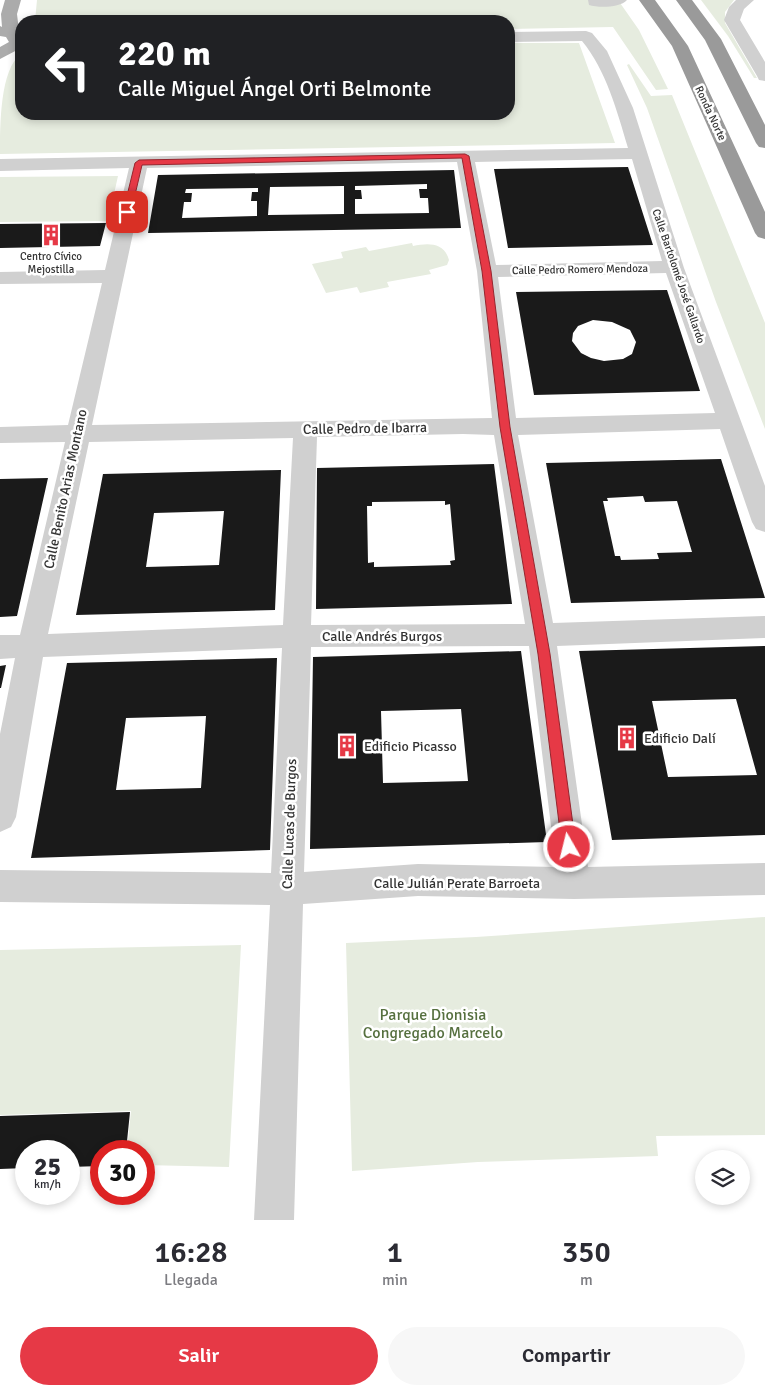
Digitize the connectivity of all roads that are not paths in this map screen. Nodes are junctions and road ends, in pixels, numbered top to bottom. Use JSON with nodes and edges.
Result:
{"nodes":[{"id":1,"x":13,"y":0,"type":"edge"},
{"id":2,"x":619,"y":0,"type":"edge"},
{"id":3,"x":647,"y":0,"type":"edge"},
{"id":4,"x":684,"y":0,"type":"edge"},
{"id":5,"x":746,"y":0,"type":"edge"},
{"id":6,"x":594,"y":2,"type":"dead end"},
{"id":7,"x":515,"y":37,"type":"edge"},
{"id":8,"x":13,"y":38,"type":"edge"},
{"id":9,"x":0,"y":54,"type":"edge"},
{"id":10,"x":765,"y":76,"type":"edge"},
{"id":11,"x":765,"y":144,"type":"edge"},
{"id":12,"x":639,"y":154,"type":"junction"},
{"id":13,"x":465,"y":156,"type":"junction"},
{"id":14,"x":139,"y":163,"type":"junction"},
{"id":15,"x":0,"y":165,"type":"edge"},
{"id":16,"x":765,"y":232,"type":"edge"},
{"id":17,"x":674,"y":267,"type":"junction"},
{"id":18,"x":487,"y":271,"type":"junction"},
{"id":19,"x":115,"y":276,"type":"junction"},
{"id":20,"x":0,"y":278,"type":"edge"},
{"id":21,"x":730,"y":420,"type":"junction"},
{"id":22,"x":505,"y":427,"type":"junction"},
{"id":23,"x":305,"y":429,"type":"junction"},
{"id":24,"x":78,"y":432,"type":"junction"},
{"id":25,"x":0,"y":435,"type":"edge"},
{"id":26,"x":765,"y":522,"type":"edge"},
{"id":27,"x":765,"y":627,"type":"edge"},
{"id":28,"x":539,"y":635,"type":"junction"},
{"id":29,"x":296,"y":636,"type":"junction"},
{"id":30,"x":31,"y":646,"type":"junction"},
{"id":31,"x":0,"y":647,"type":"edge"},
{"id":32,"x":0,"y":817,"type":"edge"},
{"id":33,"x":765,"y":879,"type":"edge"},
{"id":34,"x":574,"y":883,"type":"junction"},
{"id":35,"x":0,"y":886,"type":"edge"},
{"id":36,"x":286,"y":889,"type":"junction"},
{"id":37,"x":274,"y":1220,"type":"edge"}],
"edges":[{"from":1,"to":8,"type":"main road"},
{"from":2,"to":6,"type":"street"},
{"from":3,"to":16,"type":"highway","name":"Ronda Norte"},
{"from":4,"to":11,"type":"highway"},
{"from":5,"to":10,"type":"street"},
{"from":7,"to":12,"type":"street","name":"Calle Bartolomé José Gallardo"},
{"from":8,"to":9,"type":"main road"},
{"from":12,"to":13,"type":"street"},
{"from":12,"to":17,"type":"street","name":"Calle Bartolomé José Gallardo"},
{"from":13,"to":14,"type":"street"},
{"from":13,"to":18,"type":"street"},
{"from":14,"to":15,"type":"street"},
{"from":14,"to":19,"type":"street","name":"Calle Benito Arias Montano"},
{"from":17,"to":18,"type":"street","name":"Calle Pedro Romero Mendoza"},
{"from":17,"to":21,"type":"street","name":"Calle Bartolomé José Gallardo"},
{"from":18,"to":22,"type":"street"},
{"from":19,"to":20,"type":"street"},
{"from":19,"to":24,"type":"street","name":"Calle Benito Arias Montano"},
{"from":21,"to":22,"type":"street","name":"Calle Pedro de Ibarra"},
{"from":21,"to":26,"type":"street","name":"Calle Bartolomé José Gallardo"},
{"from":22,"to":23,"type":"street","name":"Calle Pedro de Ibarra"},
{"from":22,"to":28,"type":"street"},
{"from":23,"to":24,"type":"street","name":"Calle Pedro de Ibarra"},
{"from":23,"to":29,"type":"street","name":"Calle Lucas de Burgos"},
{"from":24,"to":25,"type":"street","name":"Calle Pedro de Ibarra"},
{"from":24,"to":30,"type":"street","name":"Calle Benito Arias Montano"},
{"from":27,"to":28,"type":"street","name":"Calle Andrés Burgos"},
{"from":28,"to":29,"type":"street","name":"Calle Andrés Burgos"},
{"from":28,"to":34,"type":"street"},
{"from":29,"to":30,"type":"street","name":"Calle Andrés Burgos"},
{"from":29,"to":36,"type":"street","name":"Calle Lucas de Burgos"},
{"from":30,"to":31,"type":"street","name":"Calle Andrés Burgos"},
{"from":30,"to":32,"type":"street","name":"Calle Benito Arias Montano"},
{"from":33,"to":34,"type":"street","name":"Calle Julián Perate Barroeta"},
{"from":34,"to":36,"type":"street","name":"Calle Julián Perate Barroeta"},
{"from":35,"to":36,"type":"street","name":"Calle Julián Perate Barroeta"},
{"from":36,"to":37,"type":"street","name":"Calle Lucas de Burgos"}]}
